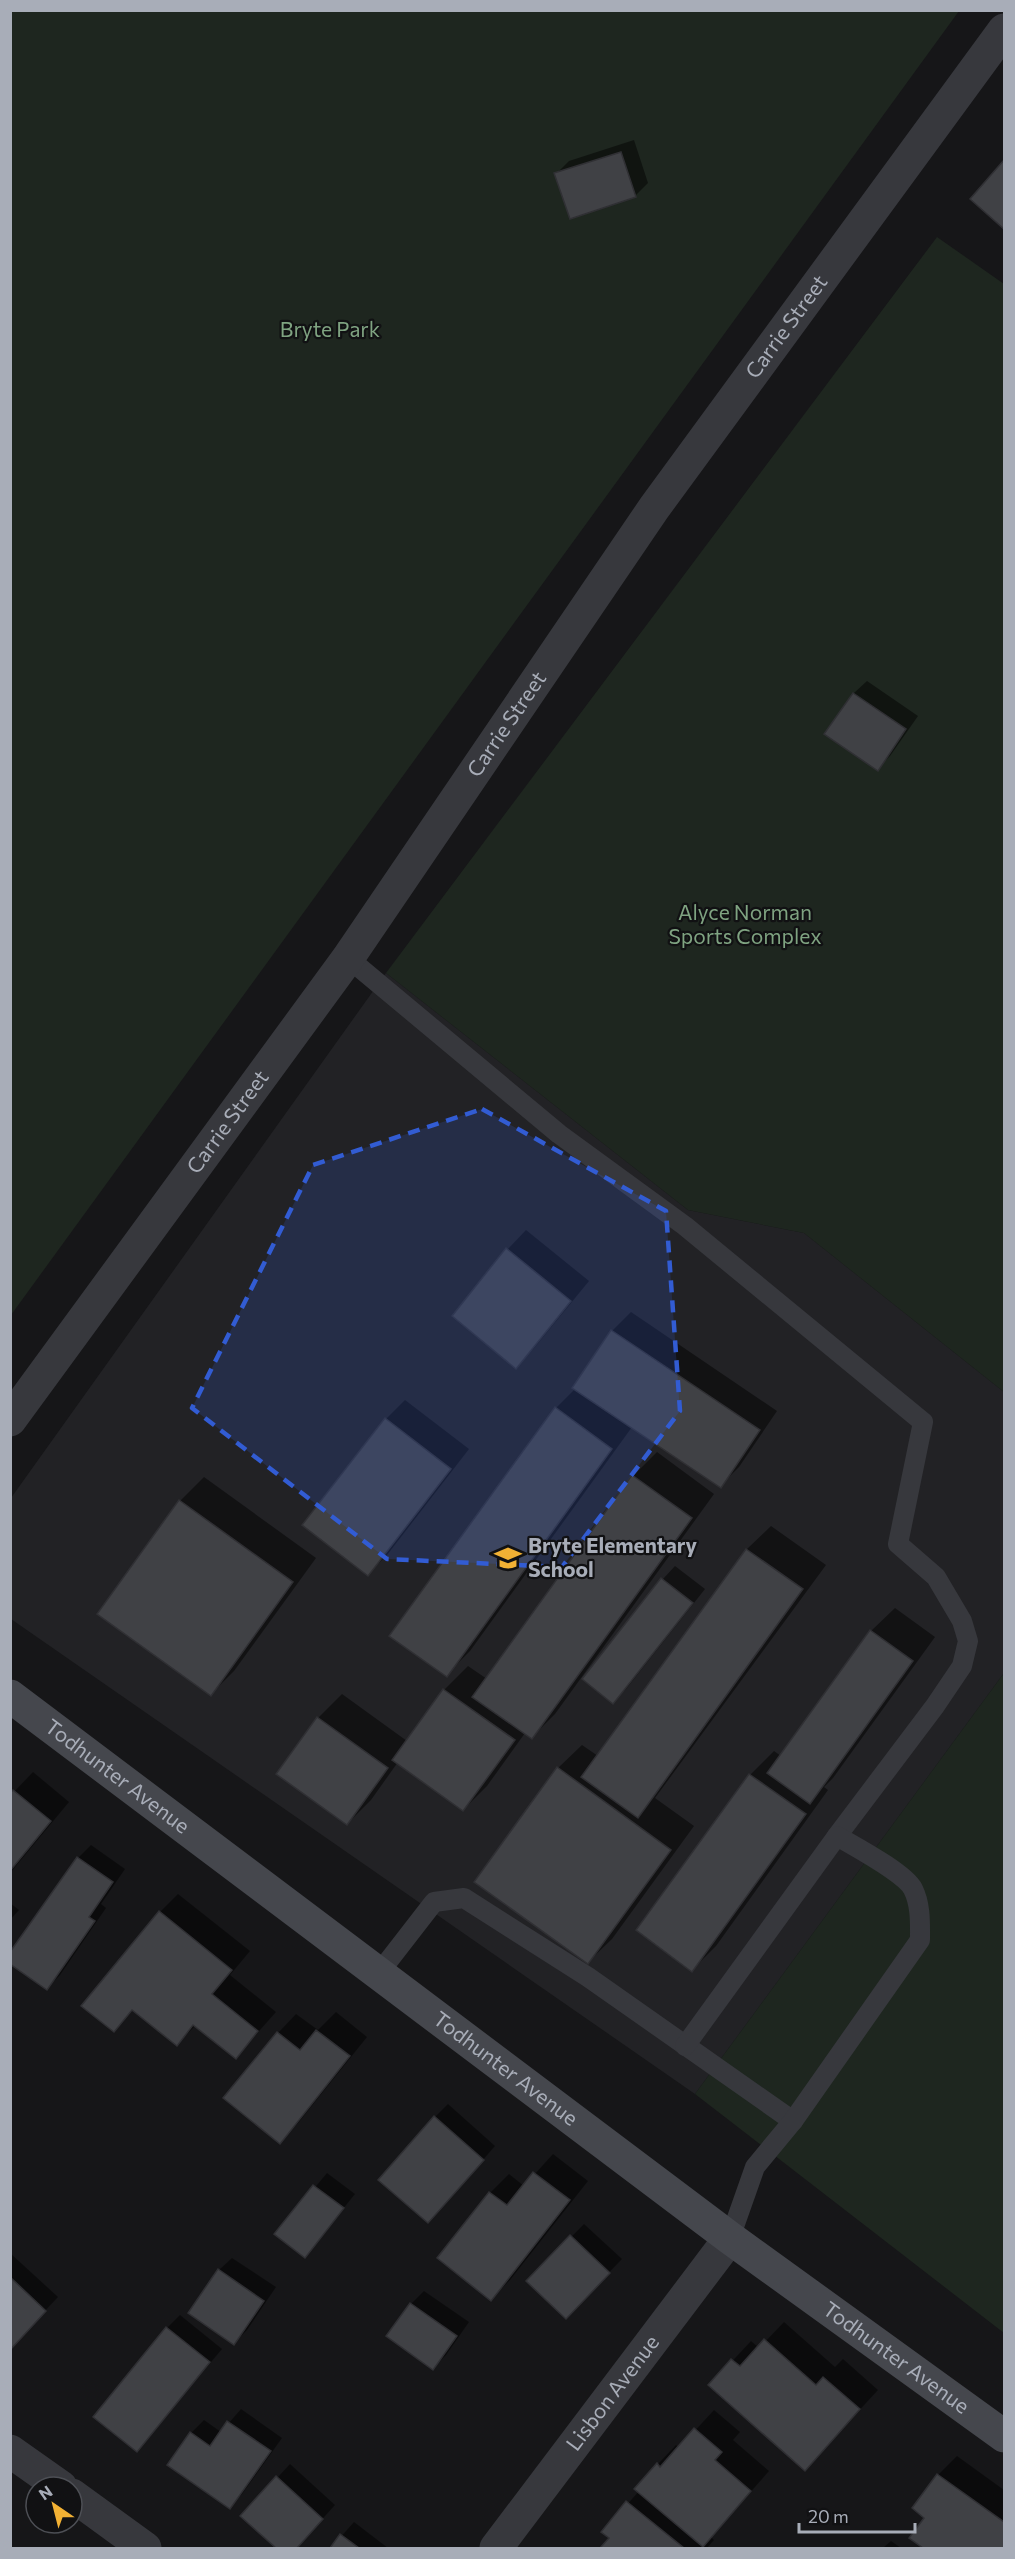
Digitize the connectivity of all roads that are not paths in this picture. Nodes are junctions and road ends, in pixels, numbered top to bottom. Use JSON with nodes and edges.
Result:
{"nodes":[{"id":1,"x":1005,"y":30,"type":"edge"},
{"id":2,"x":348,"y":958,"type":"junction"},
{"id":3,"x":10,"y":1420,"type":"edge"},
{"id":4,"x":10,"y":1696,"type":"edge"},
{"id":5,"x":837,"y":1836,"type":"junction"},
{"id":6,"x":379,"y":1973,"type":"junction"},
{"id":7,"x":685,"y":2046,"type":"junction"},
{"id":8,"x":793,"y":2121,"type":"junction"},
{"id":9,"x":730,"y":2238,"type":"junction"},
{"id":10,"x":1005,"y":2436,"type":"edge"},
{"id":11,"x":10,"y":2451,"type":"edge"},
{"id":12,"x":44,"y":2475,"type":"edge"},
{"id":13,"x":84,"y":2504,"type":"edge"},
{"id":14,"x":145,"y":2548,"type":"edge"},
{"id":15,"x":496,"y":2548,"type":"edge"}],
"edges":[{"from":1,"to":2,"type":"street","name":"Carrie Street"},
{"from":2,"to":3,"type":"street","name":"Carrie Street"},
{"from":2,"to":5,"type":"lane"},
{"from":4,"to":6,"type":"street","name":"Todhunter Avenue"},
{"from":5,"to":7,"type":"lane"},
{"from":5,"to":8,"type":"lane"},
{"from":6,"to":7,"type":"lane"},
{"from":6,"to":9,"type":"street","name":"Todhunter Avenue"},
{"from":7,"to":8,"type":"lane"},
{"from":8,"to":9,"type":"lane"},
{"from":9,"to":10,"type":"street","name":"Todhunter Avenue"},
{"from":9,"to":15,"type":"street","name":"Lisbon Avenue"},
{"from":11,"to":12,"type":"street"},
{"from":13,"to":14,"type":"street"}]}
